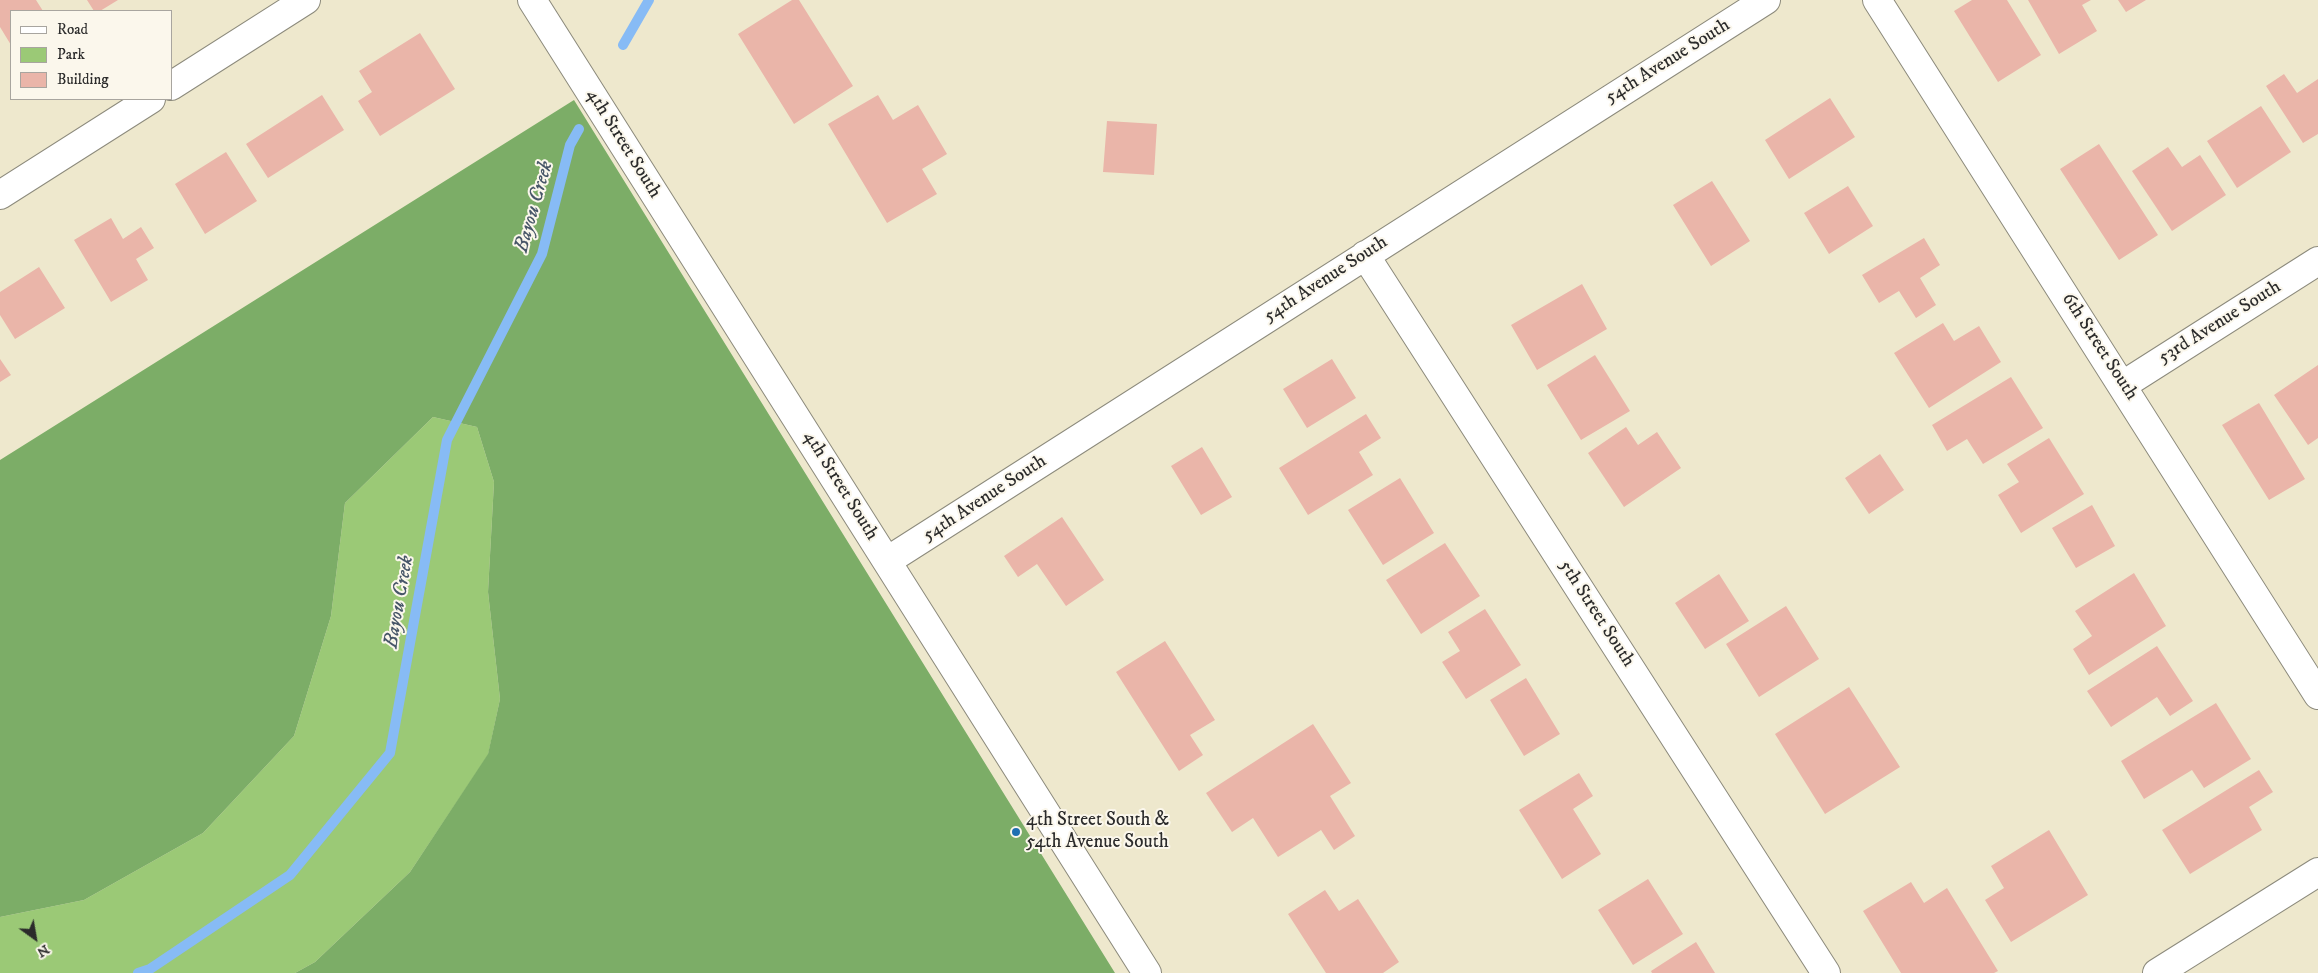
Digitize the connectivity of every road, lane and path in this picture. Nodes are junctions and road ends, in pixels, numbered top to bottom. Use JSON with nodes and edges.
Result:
{"nodes":[{"id":1,"x":306,"y":0,"type":"edge"},
{"id":2,"x":532,"y":0,"type":"edge"},
{"id":3,"x":1766,"y":0,"type":"edge"},
{"id":4,"x":1877,"y":0,"type":"edge"},
{"id":5,"x":172,"y":85,"type":"edge"},
{"id":6,"x":149,"y":100,"type":"edge"},
{"id":7,"x":0,"y":196,"type":"edge"},
{"id":8,"x":1365,"y":255,"type":"junction"},
{"id":9,"x":2318,"y":261,"type":"edge"},
{"id":10,"x":2123,"y":385,"type":"junction"},
{"id":11,"x":887,"y":561,"type":"junction"},
{"id":12,"x":2318,"y":695,"type":"edge"},
{"id":13,"x":2318,"y":872,"type":"edge"},
{"id":14,"x":1146,"y":973,"type":"edge"},
{"id":15,"x":1826,"y":973,"type":"edge"},
{"id":16,"x":2157,"y":973,"type":"edge"}],
"edges":[{"from":1,"to":5,"type":"street"},
{"from":2,"to":11,"type":"street","name":"4th Street South"},
{"from":3,"to":8,"type":"street","name":"54th Avenue South"},
{"from":4,"to":10,"type":"street","name":"6th Street South"},
{"from":6,"to":7,"type":"street"},
{"from":8,"to":11,"type":"street","name":"54th Avenue South"},
{"from":8,"to":15,"type":"street","name":"5th Street South"},
{"from":9,"to":10,"type":"street","name":"53rd Avenue South"},
{"from":10,"to":12,"type":"street","name":"6th Street South"},
{"from":11,"to":14,"type":"street","name":"4th Street South"},
{"from":13,"to":16,"type":"street"}]}
